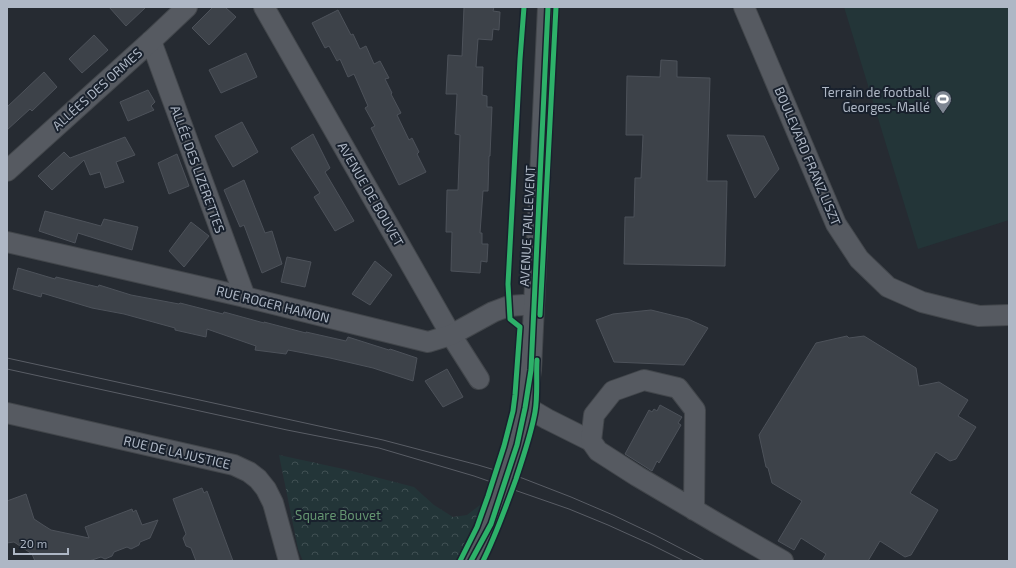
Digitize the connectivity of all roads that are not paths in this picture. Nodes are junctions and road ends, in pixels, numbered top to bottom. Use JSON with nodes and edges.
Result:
{"nodes":[{"id":1,"x":187,"y":7,"type":"edge"},
{"id":2,"x":264,"y":7,"type":"edge"},
{"id":3,"x":548,"y":7,"type":"edge"},
{"id":4,"x":744,"y":7,"type":"edge"},
{"id":5,"x":151,"y":41,"type":"junction"},
{"id":6,"x":7,"y":171,"type":"edge"},
{"id":7,"x":7,"y":242,"type":"edge"},
{"id":8,"x":246,"y":297,"type":"junction"},
{"id":9,"x":534,"y":305,"type":"junction"},
{"id":10,"x":1009,"y":315,"type":"edge"},
{"id":11,"x":451,"y":335,"type":"junction"},
{"id":12,"x":479,"y":379,"type":"dead end"},
{"id":13,"x":525,"y":408,"type":"junction"},
{"id":14,"x":7,"y":413,"type":"edge"},
{"id":15,"x":591,"y":441,"type":"junction"},
{"id":16,"x":694,"y":510,"type":"junction"},
{"id":17,"x":289,"y":561,"type":"edge"},
{"id":18,"x":471,"y":561,"type":"edge"},
{"id":19,"x":783,"y":561,"type":"edge"}],
"edges":[{"from":1,"to":5,"type":"street","name":"ALLÉES DES ORMES"},
{"from":2,"to":11,"type":"street","name":"AVENUE DE BOUVET"},
{"from":3,"to":9,"type":"street","name":"AVENUE TAILLEVENT"},
{"from":4,"to":10,"type":"street","name":"BOULEVARD FRANZ LISZT"},
{"from":5,"to":6,"type":"street","name":"ALLÉES DES ORMES"},
{"from":5,"to":8,"type":"street","name":"ALLÉE DES LIZERETTES"},
{"from":7,"to":8,"type":"street","name":"RUE ROGER HAMON"},
{"from":8,"to":11,"type":"street","name":"RUE ROGER HAMON"},
{"from":9,"to":11,"type":"street","name":"RUE ROGER HAMON"},
{"from":9,"to":13,"type":"street","name":"AVENUE TAILLEVENT"},
{"from":11,"to":12,"type":"street","name":"AVENUE DE BOUVET"},
{"from":13,"to":15,"type":"street"},
{"from":13,"to":18,"type":"street","name":"AVENUE TAILLEVENT","bridge":true},
{"from":14,"to":17,"type":"street","name":"RUE DE LA JUSTICE"},
{"from":15,"to":16,"type":"street"},
{"from":15,"to":16,"type":"street"},
{"from":16,"to":19,"type":"street"}]}
